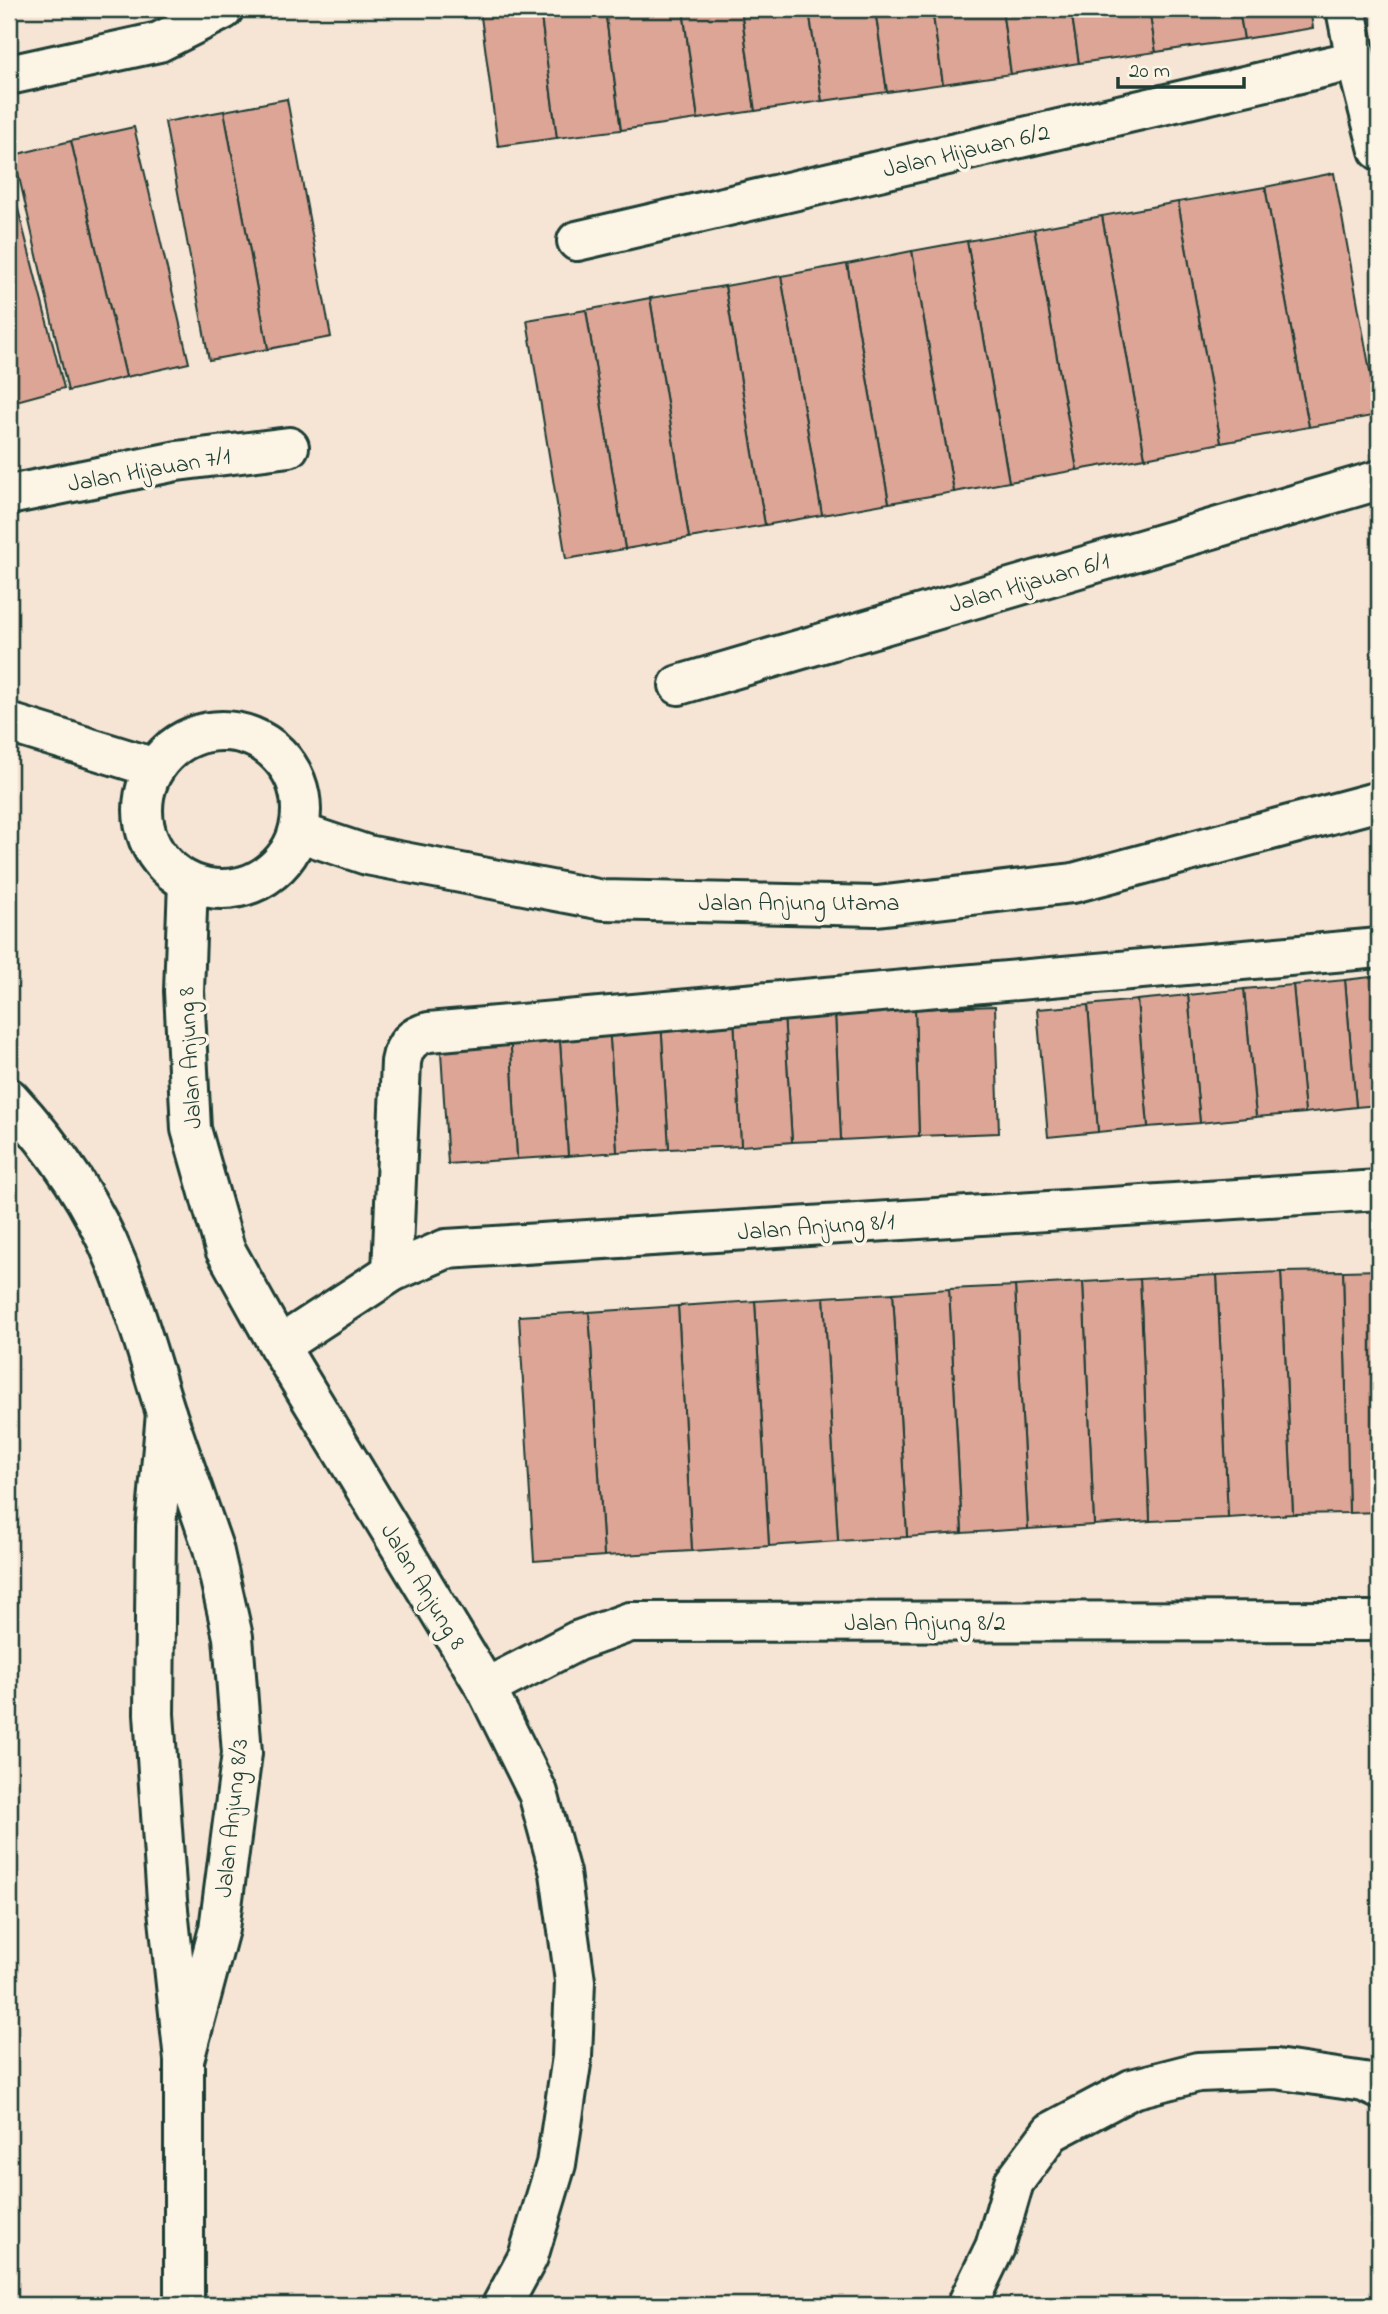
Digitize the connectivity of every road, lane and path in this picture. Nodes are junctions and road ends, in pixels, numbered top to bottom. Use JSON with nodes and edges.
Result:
{"nodes":[{"id":1,"x":1346,"y":9,"type":"edge"},
{"id":2,"x":223,"y":10,"type":"edge"},
{"id":3,"x":1356,"y":60,"type":"junction"},
{"id":4,"x":9,"y":75,"type":"edge"},
{"id":5,"x":1379,"y":150,"type":"edge"},
{"id":6,"x":577,"y":241,"type":"dead end"},
{"id":7,"x":289,"y":447,"type":"dead end"},
{"id":8,"x":1379,"y":480,"type":"edge"},
{"id":9,"x":9,"y":495,"type":"edge"},
{"id":10,"x":679,"y":685,"type":"dead end"},
{"id":11,"x":9,"y":723,"type":"edge"},
{"id":12,"x":155,"y":768,"type":"junction"},
{"id":13,"x":1379,"y":801,"type":"edge"},
{"id":14,"x":298,"y":832,"type":"junction"},
{"id":15,"x":188,"y":882,"type":"junction"},
{"id":16,"x":1379,"y":948,"type":"edge"},
{"id":17,"x":9,"y":1098,"type":"edge"},
{"id":18,"x":1379,"y":1190,"type":"edge"},
{"id":19,"x":393,"y":1272,"type":"junction"},
{"id":20,"x":279,"y":1346,"type":"junction"},
{"id":21,"x":166,"y":1413,"type":"junction"},
{"id":22,"x":1379,"y":1620,"type":"edge"},
{"id":23,"x":486,"y":1688,"type":"junction"},
{"id":24,"x":184,"y":2060,"type":"junction"},
{"id":25,"x":1379,"y":2089,"type":"edge"},
{"id":26,"x":184,"y":2305,"type":"edge"},
{"id":27,"x":502,"y":2305,"type":"edge"},
{"id":28,"x":967,"y":2305,"type":"edge"}],
"edges":[{"from":1,"to":3,"type":"street"},
{"from":2,"to":4,"type":"street"},
{"from":3,"to":5,"type":"street"},
{"from":3,"to":6,"type":"street","name":"Jalan Hijauan 6/2"},
{"from":7,"to":9,"type":"street","name":"Jalan Hijauan 7/1"},
{"from":8,"to":10,"type":"street","name":"Jalan Hijauan 6/1"},
{"from":11,"to":12,"type":"street"},
{"from":12,"to":14,"type":"street"},
{"from":12,"to":15,"type":"street"},
{"from":13,"to":14,"type":"street","name":"Jalan Anjung Utama"},
{"from":14,"to":15,"type":"street"},
{"from":15,"to":20,"type":"street","name":"Jalan Anjung 8"},
{"from":16,"to":19,"type":"street"},
{"from":17,"to":21,"type":"street","name":"Jalan Anjung 8/3"},
{"from":18,"to":19,"type":"street","name":"Jalan Anjung 8/1"},
{"from":19,"to":20,"type":"street","name":"Jalan Anjung 8/1"},
{"from":20,"to":23,"type":"street","name":"Jalan Anjung 8"},
{"from":21,"to":24,"type":"street","name":"Jalan Anjung 8/3"},
{"from":21,"to":24,"type":"street","name":"Jalan Anjung 8/3"},
{"from":22,"to":23,"type":"street","name":"Jalan Anjung 8/2"},
{"from":23,"to":27,"type":"street","name":"Jalan Anjung 8"},
{"from":24,"to":26,"type":"street","name":"Jalan Anjung 8/3"},
{"from":25,"to":28,"type":"street"}]}
